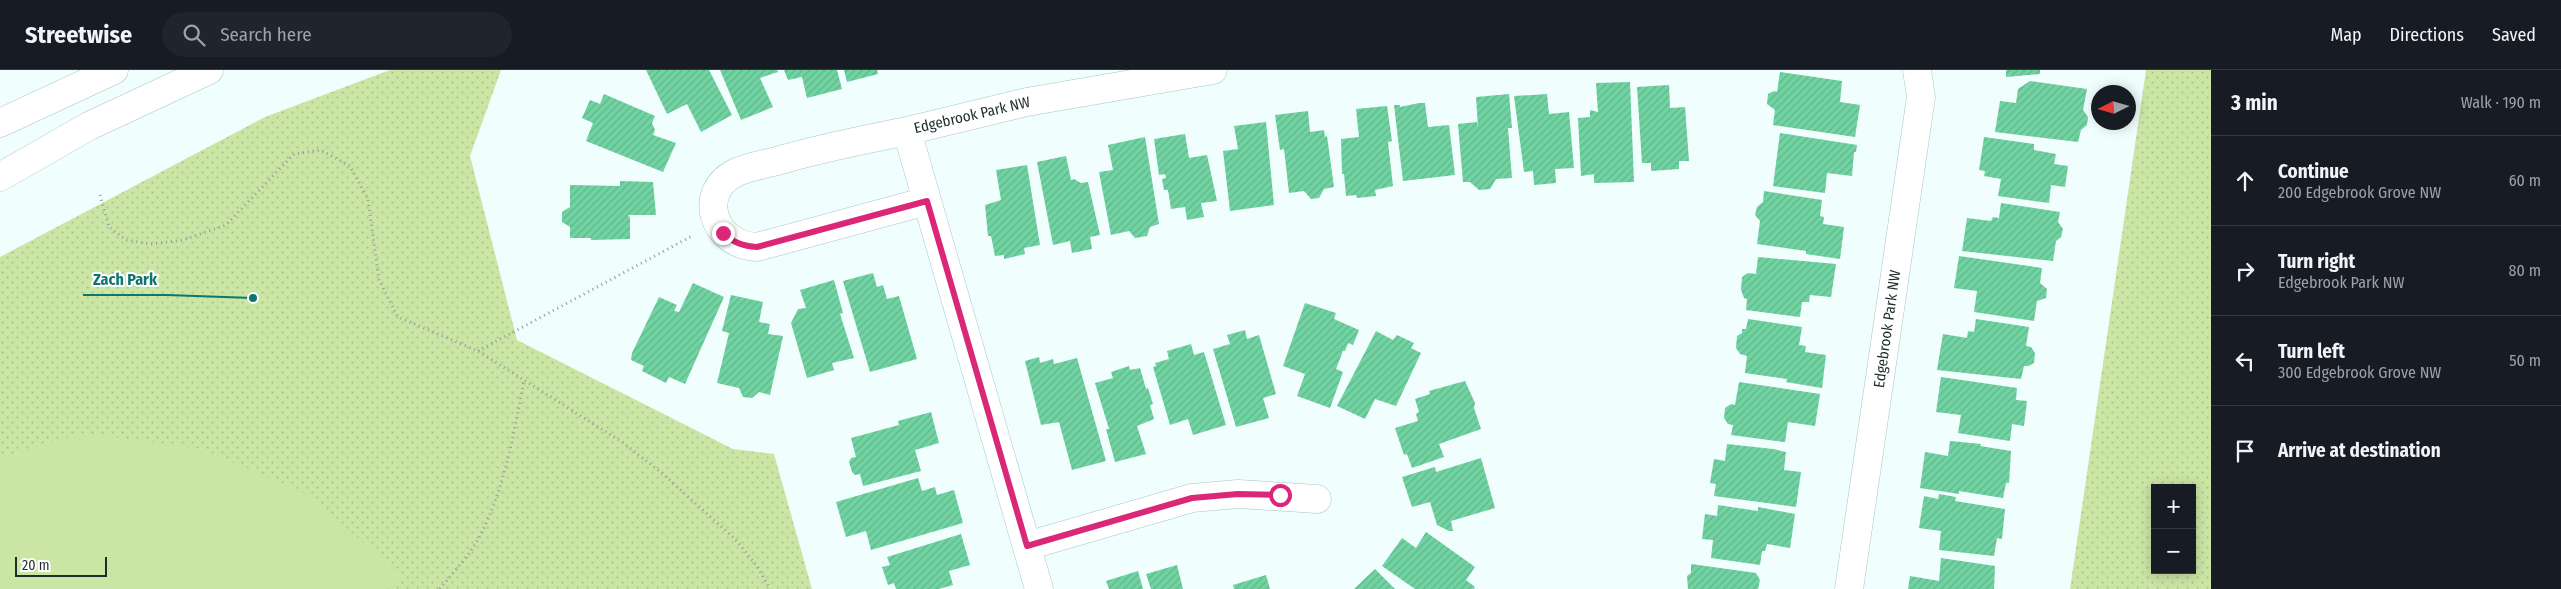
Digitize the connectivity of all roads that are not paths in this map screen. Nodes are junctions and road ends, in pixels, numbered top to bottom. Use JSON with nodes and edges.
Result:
{"nodes":[{"id":1,"x":114,"y":70,"type":"edge"},
{"id":2,"x":209,"y":70,"type":"edge"},
{"id":3,"x":1212,"y":70,"type":"edge"},
{"id":4,"x":1917,"y":70,"type":"edge"},
{"id":5,"x":0,"y":123,"type":"edge"},
{"id":6,"x":907,"y":131,"type":"junction"},
{"id":7,"x":0,"y":176,"type":"edge"},
{"id":8,"x":927,"y":201,"type":"junction"},
{"id":9,"x":1317,"y":499,"type":"dead end"},
{"id":10,"x":1027,"y":546,"type":"junction"},
{"id":11,"x":1039,"y":589,"type":"edge"},
{"id":12,"x":1849,"y":589,"type":"edge"}],
"edges":[{"from":1,"to":5,"type":"street"},
{"from":2,"to":7,"type":"street"},
{"from":3,"to":6,"type":"street","name":"Edgebrook Park NW"},
{"from":4,"to":12,"type":"street","name":"Edgebrook Park NW"},
{"from":6,"to":8,"type":"street","name":"Edgebrook Park NW"},
{"from":6,"to":8,"type":"street"},
{"from":8,"to":10,"type":"street","name":"Edgebrook Park NW"},
{"from":9,"to":10,"type":"street"},
{"from":10,"to":11,"type":"street","name":"Edgebrook Park NW"}]}
